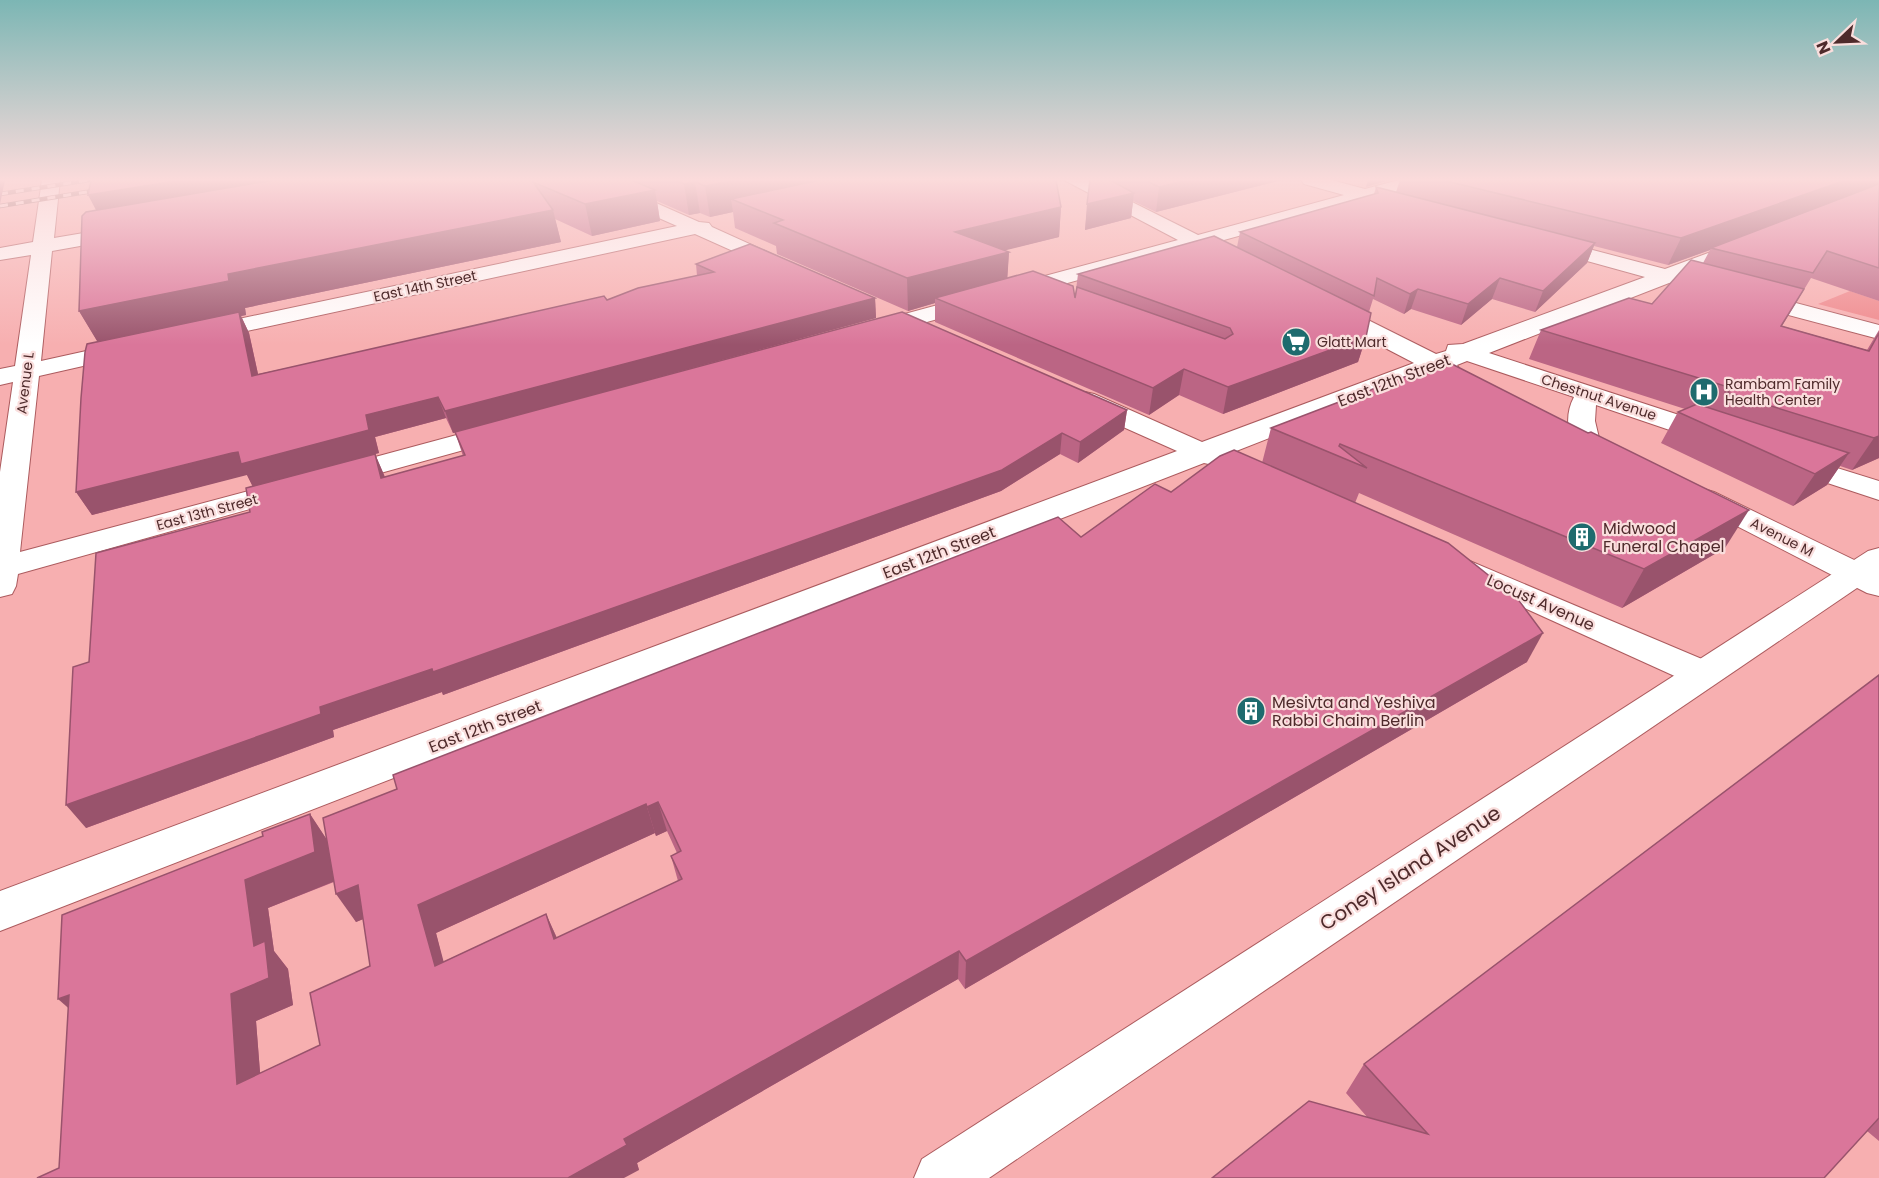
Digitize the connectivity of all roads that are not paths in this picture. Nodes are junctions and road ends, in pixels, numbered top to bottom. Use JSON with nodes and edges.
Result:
{"nodes":[{"id":1,"x":44,"y":235,"type":"edge"},
{"id":2,"x":106,"y":235,"type":"edge"},
{"id":3,"x":663,"y":235,"type":"edge"},
{"id":4,"x":712,"y":235,"type":"edge"},
{"id":5,"x":1181,"y":235,"type":"edge"},
{"id":6,"x":1221,"y":235,"type":"edge"},
{"id":7,"x":1526,"y":238,"type":"edge"},
{"id":8,"x":1762,"y":240,"type":"edge"},
{"id":9,"x":1195,"y":242,"type":"junction"},
{"id":10,"x":43,"y":246,"type":"junction"},
{"id":11,"x":0,"y":254,"type":"edge"},
{"id":12,"x":1226,"y":258,"type":"edge"},
{"id":13,"x":798,"y":273,"type":"edge"},
{"id":14,"x":1666,"y":276,"type":"junction"},
{"id":15,"x":1699,"y":285,"type":"edge"},
{"id":16,"x":1724,"y":291,"type":"edge"},
{"id":17,"x":1314,"y":302,"type":"edge"},
{"id":18,"x":874,"y":307,"type":"edge"},
{"id":19,"x":906,"y":321,"type":"junction"},
{"id":20,"x":1879,"y":332,"type":"edge"},
{"id":21,"x":852,"y":336,"type":"edge"},
{"id":22,"x":944,"y":338,"type":"edge"},
{"id":23,"x":178,"y":339,"type":"edge"},
{"id":24,"x":143,"y":346,"type":"edge"},
{"id":25,"x":1450,"y":358,"type":"junction"},
{"id":26,"x":27,"y":371,"type":"junction"},
{"id":27,"x":0,"y":377,"type":"edge"},
{"id":28,"x":1475,"y":383,"type":"edge"},
{"id":29,"x":1064,"y":391,"type":"edge"},
{"id":30,"x":1589,"y":394,"type":"junction"},
{"id":31,"x":1555,"y":423,"type":"edge"},
{"id":32,"x":519,"y":426,"type":"edge"},
{"id":33,"x":1733,"y":442,"type":"edge"},
{"id":34,"x":1202,"y":452,"type":"junction"},
{"id":35,"x":1767,"y":453,"type":"edge"},
{"id":36,"x":1236,"y":468,"type":"edge"},
{"id":37,"x":1676,"y":484,"type":"edge"},
{"id":38,"x":1879,"y":491,"type":"edge"},
{"id":39,"x":1432,"y":554,"type":"edge"},
{"id":40,"x":1871,"y":572,"type":"edge"},
{"id":41,"x":1,"y":574,"type":"edge"},
{"id":42,"x":1703,"y":674,"type":"junction"},
{"id":43,"x":0,"y":911,"type":"edge"},
{"id":44,"x":941,"y":1178,"type":"edge"}],
"edges":[{"from":1,"to":10,"type":"street","name":"Avenue L"},
{"from":2,"to":10,"type":"street"},
{"from":3,"to":23,"type":"street","name":"East 14th Street"},
{"from":4,"to":13,"type":"street"},
{"from":5,"to":9,"type":"street"},
{"from":6,"to":9,"type":"street"},
{"from":7,"to":14,"type":"street"},
{"from":8,"to":14,"type":"street","name":"East 12th Street"},
{"from":9,"to":12,"type":"street"},
{"from":9,"to":19,"type":"street"},
{"from":10,"to":11,"type":"street"},
{"from":10,"to":26,"type":"street","name":"Avenue L"},
{"from":14,"to":15,"type":"street"},
{"from":14,"to":25,"type":"street","name":"East 12th Street"},
{"from":16,"to":20,"type":"street"},
{"from":17,"to":25,"type":"street"},
{"from":18,"to":19,"type":"street"},
{"from":19,"to":21,"type":"street"},
{"from":19,"to":22,"type":"street"},
{"from":24,"to":26,"type":"street"},
{"from":25,"to":28,"type":"street"},
{"from":25,"to":30,"type":"street","name":"Chestnut Avenue"},
{"from":25,"to":34,"type":"street","name":"East 12th Street"},
{"from":26,"to":27,"type":"street"},
{"from":26,"to":41,"type":"street","name":"Avenue L"},
{"from":29,"to":34,"type":"street"},
{"from":30,"to":31,"type":"street"},
{"from":30,"to":33,"type":"street","name":"Chestnut Avenue"},
{"from":32,"to":41,"type":"street","name":"East 13th Street"},
{"from":34,"to":36,"type":"street"},
{"from":34,"to":43,"type":"street","name":"East 12th Street"},
{"from":35,"to":38,"type":"street"},
{"from":37,"to":40,"type":"street","name":"Avenue M"},
{"from":39,"to":42,"type":"street","name":"Locust Avenue"},
{"from":40,"to":42,"type":"street","name":"Coney Island Avenue"},
{"from":42,"to":44,"type":"street","name":"Coney Island Avenue"}]}
